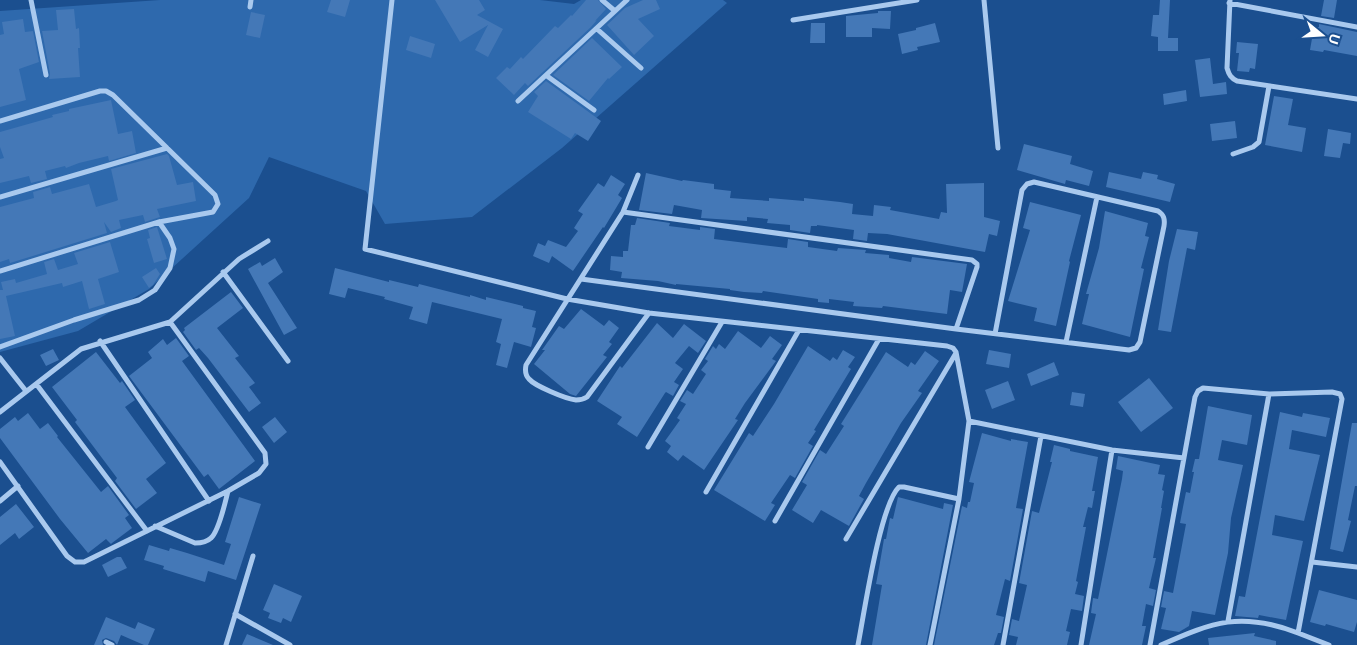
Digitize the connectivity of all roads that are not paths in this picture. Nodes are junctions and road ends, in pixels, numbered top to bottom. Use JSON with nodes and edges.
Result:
{"nodes":[{"id":1,"x":32,"y":0,"type":"edge"},
{"id":2,"x":251,"y":0,"type":"edge"},
{"id":3,"x":392,"y":0,"type":"edge"},
{"id":4,"x":602,"y":0,"type":"edge"},
{"id":5,"x":628,"y":0,"type":"edge"},
{"id":6,"x":918,"y":0,"type":"edge"},
{"id":7,"x":984,"y":0,"type":"edge"},
{"id":8,"x":1230,"y":1,"type":"edge"},
{"id":9,"x":250,"y":7,"type":"dead end"},
{"id":10,"x":615,"y":11,"type":"junction"},
{"id":11,"x":793,"y":20,"type":"dead end"},
{"id":12,"x":1357,"y":27,"type":"edge"},
{"id":13,"x":597,"y":29,"type":"junction"},
{"id":14,"x":641,"y":68,"type":"dead end"},
{"id":15,"x":46,"y":75,"type":"dead end"},
{"id":16,"x":547,"y":76,"type":"junction"},
{"id":17,"x":1269,"y":86,"type":"junction"},
{"id":18,"x":1357,"y":99,"type":"edge"},
{"id":19,"x":518,"y":102,"type":"dead end"},
{"id":20,"x":594,"y":110,"type":"dead end"},
{"id":21,"x":0,"y":121,"type":"edge"},
{"id":22,"x":167,"y":148,"type":"junction"},
{"id":23,"x":998,"y":148,"type":"dead end"},
{"id":24,"x":1233,"y":154,"type":"dead end"},
{"id":25,"x":638,"y":175,"type":"dead end"},
{"id":26,"x":0,"y":197,"type":"edge"},
{"id":27,"x":1097,"y":197,"type":"junction"},
{"id":28,"x":623,"y":212,"type":"junction"},
{"id":29,"x":159,"y":222,"type":"junction"},
{"id":30,"x":268,"y":241,"type":"dead end"},
{"id":31,"x":0,"y":271,"type":"edge"},
{"id":32,"x":224,"y":272,"type":"junction"},
{"id":33,"x":580,"y":280,"type":"junction"},
{"id":34,"x":568,"y":298,"type":"junction"},
{"id":35,"x":649,"y":312,"type":"junction"},
{"id":36,"x":170,"y":322,"type":"junction"},
{"id":37,"x":722,"y":322,"type":"junction"},
{"id":38,"x":956,"y":329,"type":"junction"},
{"id":39,"x":799,"y":330,"type":"junction"},
{"id":40,"x":995,"y":334,"type":"junction"},
{"id":41,"x":879,"y":339,"type":"junction"},
{"id":42,"x":100,"y":341,"type":"junction"},
{"id":43,"x":1066,"y":342,"type":"junction"},
{"id":44,"x":0,"y":347,"type":"edge"},
{"id":45,"x":956,"y":352,"type":"junction"},
{"id":46,"x":0,"y":358,"type":"edge"},
{"id":47,"x":288,"y":361,"type":"dead end"},
{"id":48,"x":37,"y":385,"type":"junction"},
{"id":49,"x":26,"y":391,"type":"junction"},
{"id":50,"x":1269,"y":394,"type":"junction"},
{"id":51,"x":0,"y":412,"type":"edge"},
{"id":52,"x":969,"y":422,"type":"junction"},
{"id":53,"x":1041,"y":436,"type":"junction"},
{"id":54,"x":648,"y":447,"type":"dead end"},
{"id":55,"x":1112,"y":450,"type":"junction"},
{"id":56,"x":1184,"y":458,"type":"junction"},
{"id":57,"x":0,"y":462,"type":"edge"},
{"id":58,"x":18,"y":486,"type":"junction"},
{"id":59,"x":228,"y":492,"type":"junction"},
{"id":60,"x":706,"y":492,"type":"dead end"},
{"id":61,"x":959,"y":499,"type":"junction"},
{"id":62,"x":0,"y":501,"type":"edge"},
{"id":63,"x":209,"y":501,"type":"junction"},
{"id":64,"x":775,"y":521,"type":"dead end"},
{"id":65,"x":156,"y":526,"type":"junction"},
{"id":66,"x":147,"y":531,"type":"junction"},
{"id":67,"x":846,"y":539,"type":"dead end"},
{"id":68,"x":253,"y":556,"type":"dead end"},
{"id":69,"x":1312,"y":562,"type":"junction"},
{"id":70,"x":1357,"y":567,"type":"edge"},
{"id":71,"x":235,"y":614,"type":"junction"},
{"id":72,"x":1228,"y":621,"type":"junction"},
{"id":73,"x":1298,"y":633,"type":"junction"},
{"id":74,"x":226,"y":645,"type":"edge"},
{"id":75,"x":290,"y":645,"type":"edge"},
{"id":76,"x":858,"y":645,"type":"edge"},
{"id":77,"x":930,"y":645,"type":"edge"},
{"id":78,"x":1003,"y":645,"type":"edge"},
{"id":79,"x":1081,"y":645,"type":"edge"},
{"id":80,"x":1150,"y":645,"type":"edge"},
{"id":81,"x":1161,"y":645,"type":"edge"},
{"id":82,"x":1328,"y":645,"type":"edge"}],
"edges":[{"from":1,"to":15,"type":"street"},
{"from":2,"to":9,"type":"street"},
{"from":3,"to":34,"type":"street"},
{"from":4,"to":10,"type":"street"},
{"from":5,"to":10,"type":"street"},
{"from":6,"to":11,"type":"street"},
{"from":7,"to":23,"type":"street"},
{"from":8,"to":12,"type":"street"},
{"from":8,"to":17,"type":"street"},
{"from":10,"to":13,"type":"street"},
{"from":13,"to":14,"type":"street"},
{"from":13,"to":16,"type":"street"},
{"from":16,"to":19,"type":"street"},
{"from":16,"to":20,"type":"street"},
{"from":17,"to":18,"type":"street"},
{"from":17,"to":24,"type":"street"},
{"from":21,"to":22,"type":"street"},
{"from":22,"to":26,"type":"street"},
{"from":22,"to":29,"type":"street"},
{"from":25,"to":28,"type":"street"},
{"from":27,"to":40,"type":"street"},
{"from":27,"to":43,"type":"street"},
{"from":27,"to":43,"type":"street"},
{"from":28,"to":33,"type":"street"},
{"from":28,"to":38,"type":"street"},
{"from":29,"to":31,"type":"street"},
{"from":29,"to":44,"type":"street"},
{"from":30,"to":32,"type":"street"},
{"from":32,"to":36,"type":"street"},
{"from":32,"to":47,"type":"street"},
{"from":33,"to":34,"type":"street"},
{"from":33,"to":38,"type":"street"},
{"from":34,"to":35,"type":"street"},
{"from":34,"to":35,"type":"street"},
{"from":35,"to":37,"type":"street"},
{"from":36,"to":42,"type":"street"},
{"from":36,"to":59,"type":"street"},
{"from":37,"to":39,"type":"street"},
{"from":37,"to":54,"type":"street"},
{"from":38,"to":40,"type":"street"},
{"from":39,"to":41,"type":"street"},
{"from":39,"to":60,"type":"street"},
{"from":40,"to":43,"type":"street"},
{"from":41,"to":45,"type":"street"},
{"from":41,"to":64,"type":"street"},
{"from":42,"to":48,"type":"street"},
{"from":42,"to":63,"type":"street"},
{"from":45,"to":52,"type":"street"},
{"from":45,"to":67,"type":"street"},
{"from":46,"to":49,"type":"street"},
{"from":48,"to":49,"type":"street"},
{"from":48,"to":66,"type":"street"},
{"from":49,"to":51,"type":"street"},
{"from":50,"to":56,"type":"street"},
{"from":50,"to":69,"type":"street"},
{"from":50,"to":72,"type":"street"},
{"from":52,"to":53,"type":"street"},
{"from":52,"to":61,"type":"street"},
{"from":53,"to":55,"type":"street"},
{"from":53,"to":78,"type":"street"},
{"from":55,"to":56,"type":"street"},
{"from":55,"to":79,"type":"street"},
{"from":56,"to":80,"type":"street"},
{"from":57,"to":58,"type":"street"},
{"from":58,"to":62,"type":"street"},
{"from":58,"to":66,"type":"street"},
{"from":59,"to":63,"type":"street"},
{"from":59,"to":65,"type":"street"},
{"from":61,"to":76,"type":"street"},
{"from":61,"to":77,"type":"street"},
{"from":63,"to":65,"type":"street"},
{"from":65,"to":66,"type":"street"},
{"from":68,"to":71,"type":"street"},
{"from":69,"to":70,"type":"street"},
{"from":69,"to":73,"type":"street"},
{"from":71,"to":74,"type":"street"},
{"from":71,"to":75,"type":"street"},
{"from":72,"to":73,"type":"street"},
{"from":72,"to":81,"type":"street"},
{"from":73,"to":82,"type":"street"}]}
